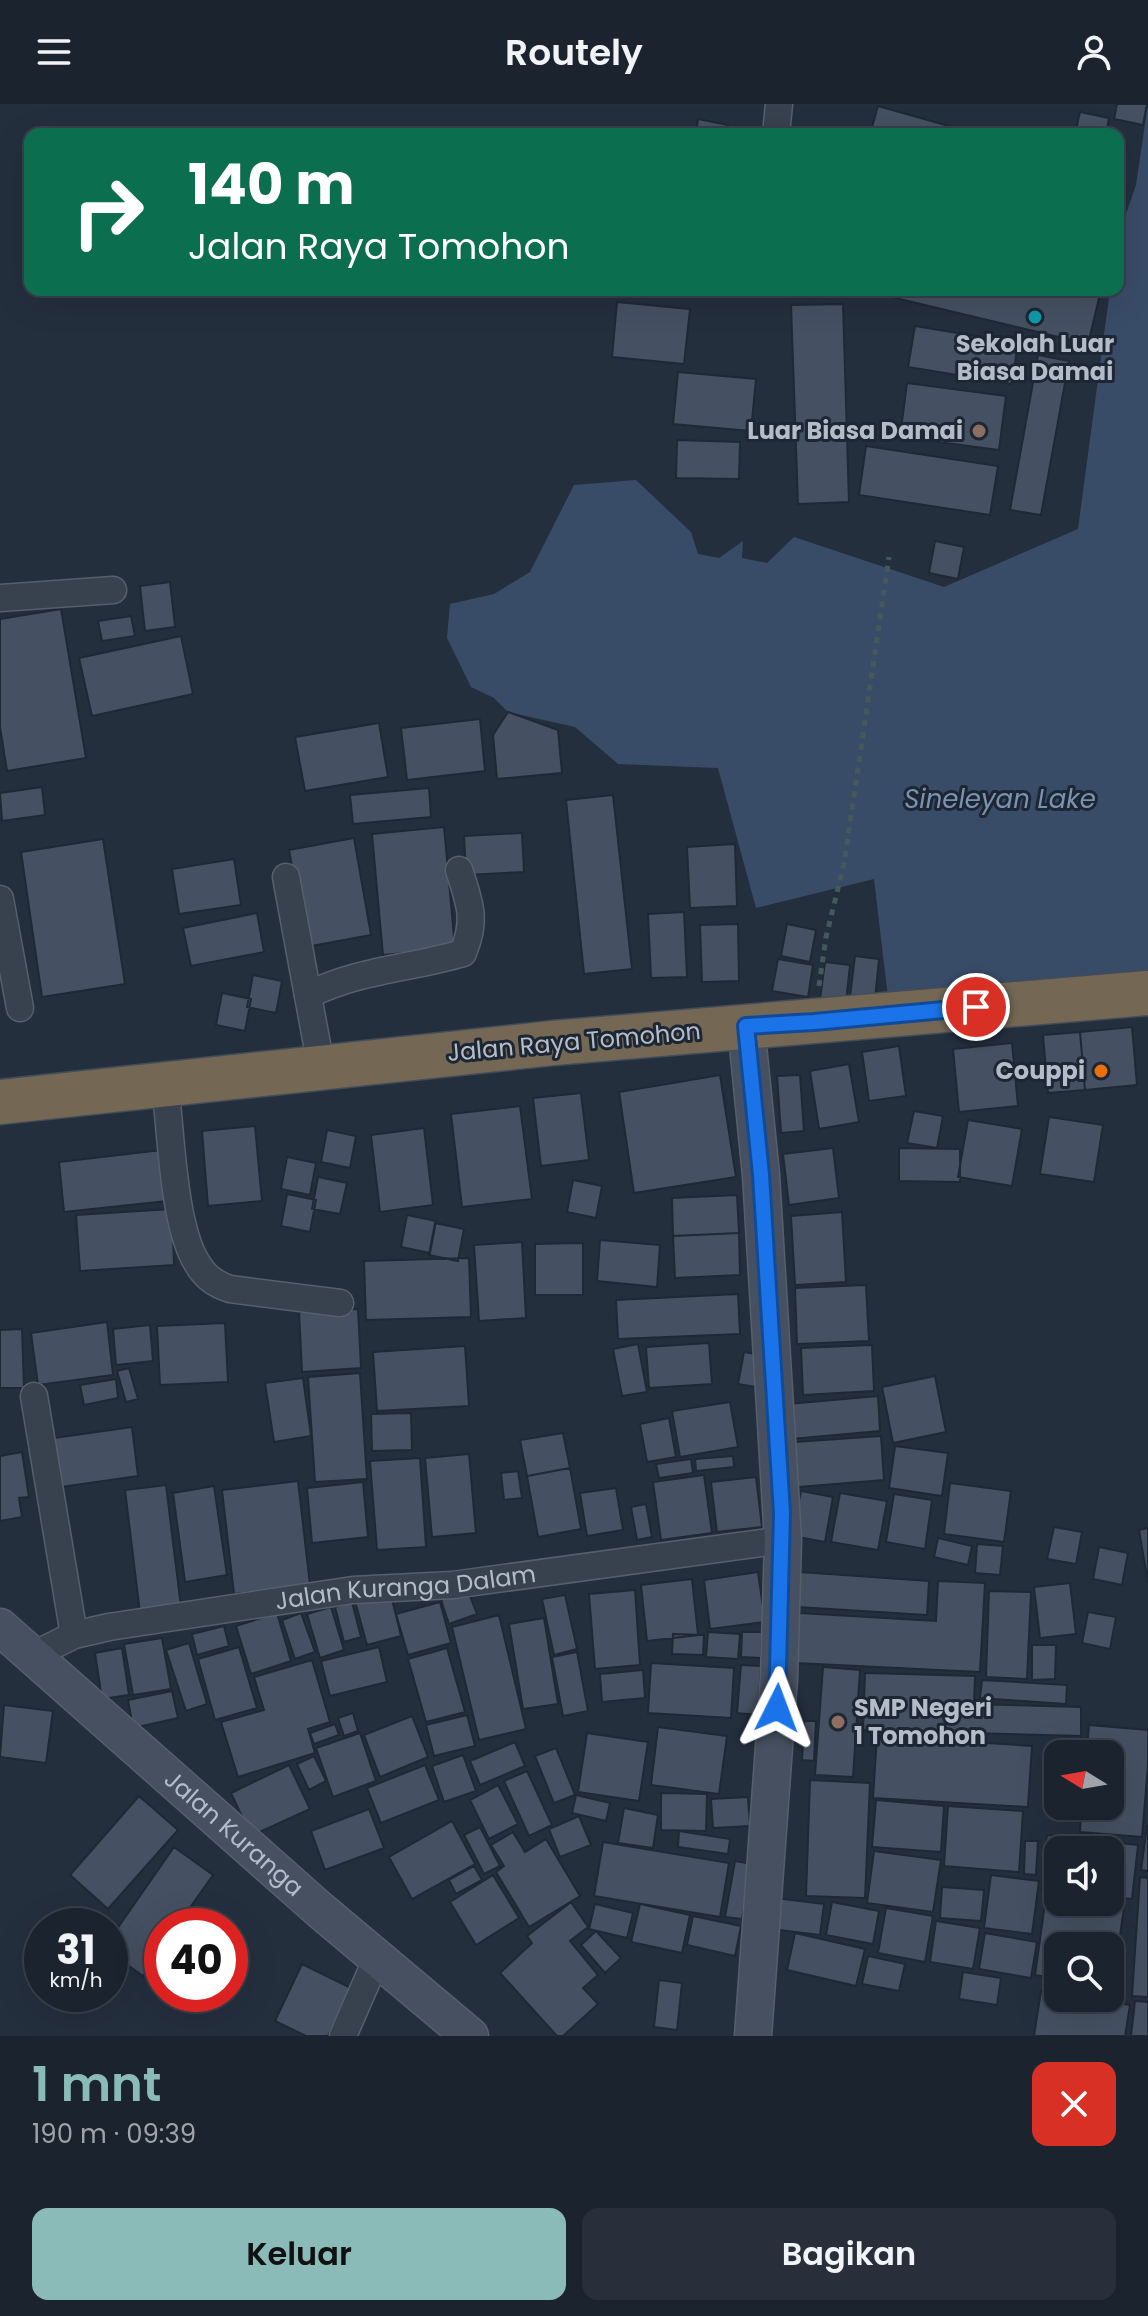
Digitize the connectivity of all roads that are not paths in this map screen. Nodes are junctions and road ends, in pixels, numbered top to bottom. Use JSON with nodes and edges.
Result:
{"nodes":[{"id":1,"x":779,"y":104,"type":"edge"},
{"id":2,"x":777,"y":128,"type":"edge"},
{"id":3,"x":113,"y":590,"type":"dead end"},
{"id":4,"x":0,"y":598,"type":"edge"},
{"id":5,"x":459,"y":870,"type":"dead end"},
{"id":6,"x":286,"y":877,"type":"dead end"},
{"id":7,"x":0,"y":899,"type":"edge"},
{"id":8,"x":1148,"y":993,"type":"edge"},
{"id":9,"x":308,"y":995,"type":"junction"},
{"id":10,"x":20,"y":1008,"type":"dead end"},
{"id":11,"x":746,"y":1026,"type":"junction"},
{"id":12,"x":321,"y":1066,"type":"junction"},
{"id":13,"x":165,"y":1084,"type":"junction"},
{"id":14,"x":0,"y":1102,"type":"edge"},
{"id":15,"x":340,"y":1303,"type":"dead end"},
{"id":16,"x":34,"y":1396,"type":"dead end"},
{"id":17,"x":783,"y":1540,"type":"junction"},
{"id":18,"x":0,"y":1627,"type":"edge"},
{"id":19,"x":74,"y":1635,"type":"junction"},
{"id":20,"x":34,"y":1655,"type":"junction"},
{"id":21,"x":377,"y":1958,"type":"junction"},
{"id":22,"x":343,"y":2036,"type":"edge"},
{"id":23,"x":470,"y":2036,"type":"edge"},
{"id":24,"x":753,"y":2036,"type":"edge"}],
"edges":[{"from":1,"to":2,"type":"street"},
{"from":3,"to":4,"type":"street"},
{"from":5,"to":9,"type":"street"},
{"from":6,"to":9,"type":"street"},
{"from":7,"to":10,"type":"street"},
{"from":8,"to":11,"type":"highway","name":"Jalan Raya Tomohon"},
{"from":9,"to":12,"type":"street"},
{"from":11,"to":12,"type":"highway","name":"Jalan Raya Tomohon"},
{"from":11,"to":17,"type":"street"},
{"from":12,"to":13,"type":"highway","name":"Jalan Raya Tomohon"},
{"from":13,"to":14,"type":"highway","name":"Jalan Raya Tomohon"},
{"from":13,"to":15,"type":"street"},
{"from":16,"to":19,"type":"street"},
{"from":17,"to":19,"type":"street","name":"Jalan Kuranga Dalam"},
{"from":17,"to":24,"type":"street"},
{"from":18,"to":20,"type":"street","name":"Jalan Kuranga"},
{"from":19,"to":20,"type":"street","name":"Jalan Kuranga Dalam"},
{"from":20,"to":21,"type":"street","name":"Jalan Kuranga"},
{"from":21,"to":22,"type":"street"},
{"from":21,"to":23,"type":"street","name":"Jalan Kuranga"}]}
